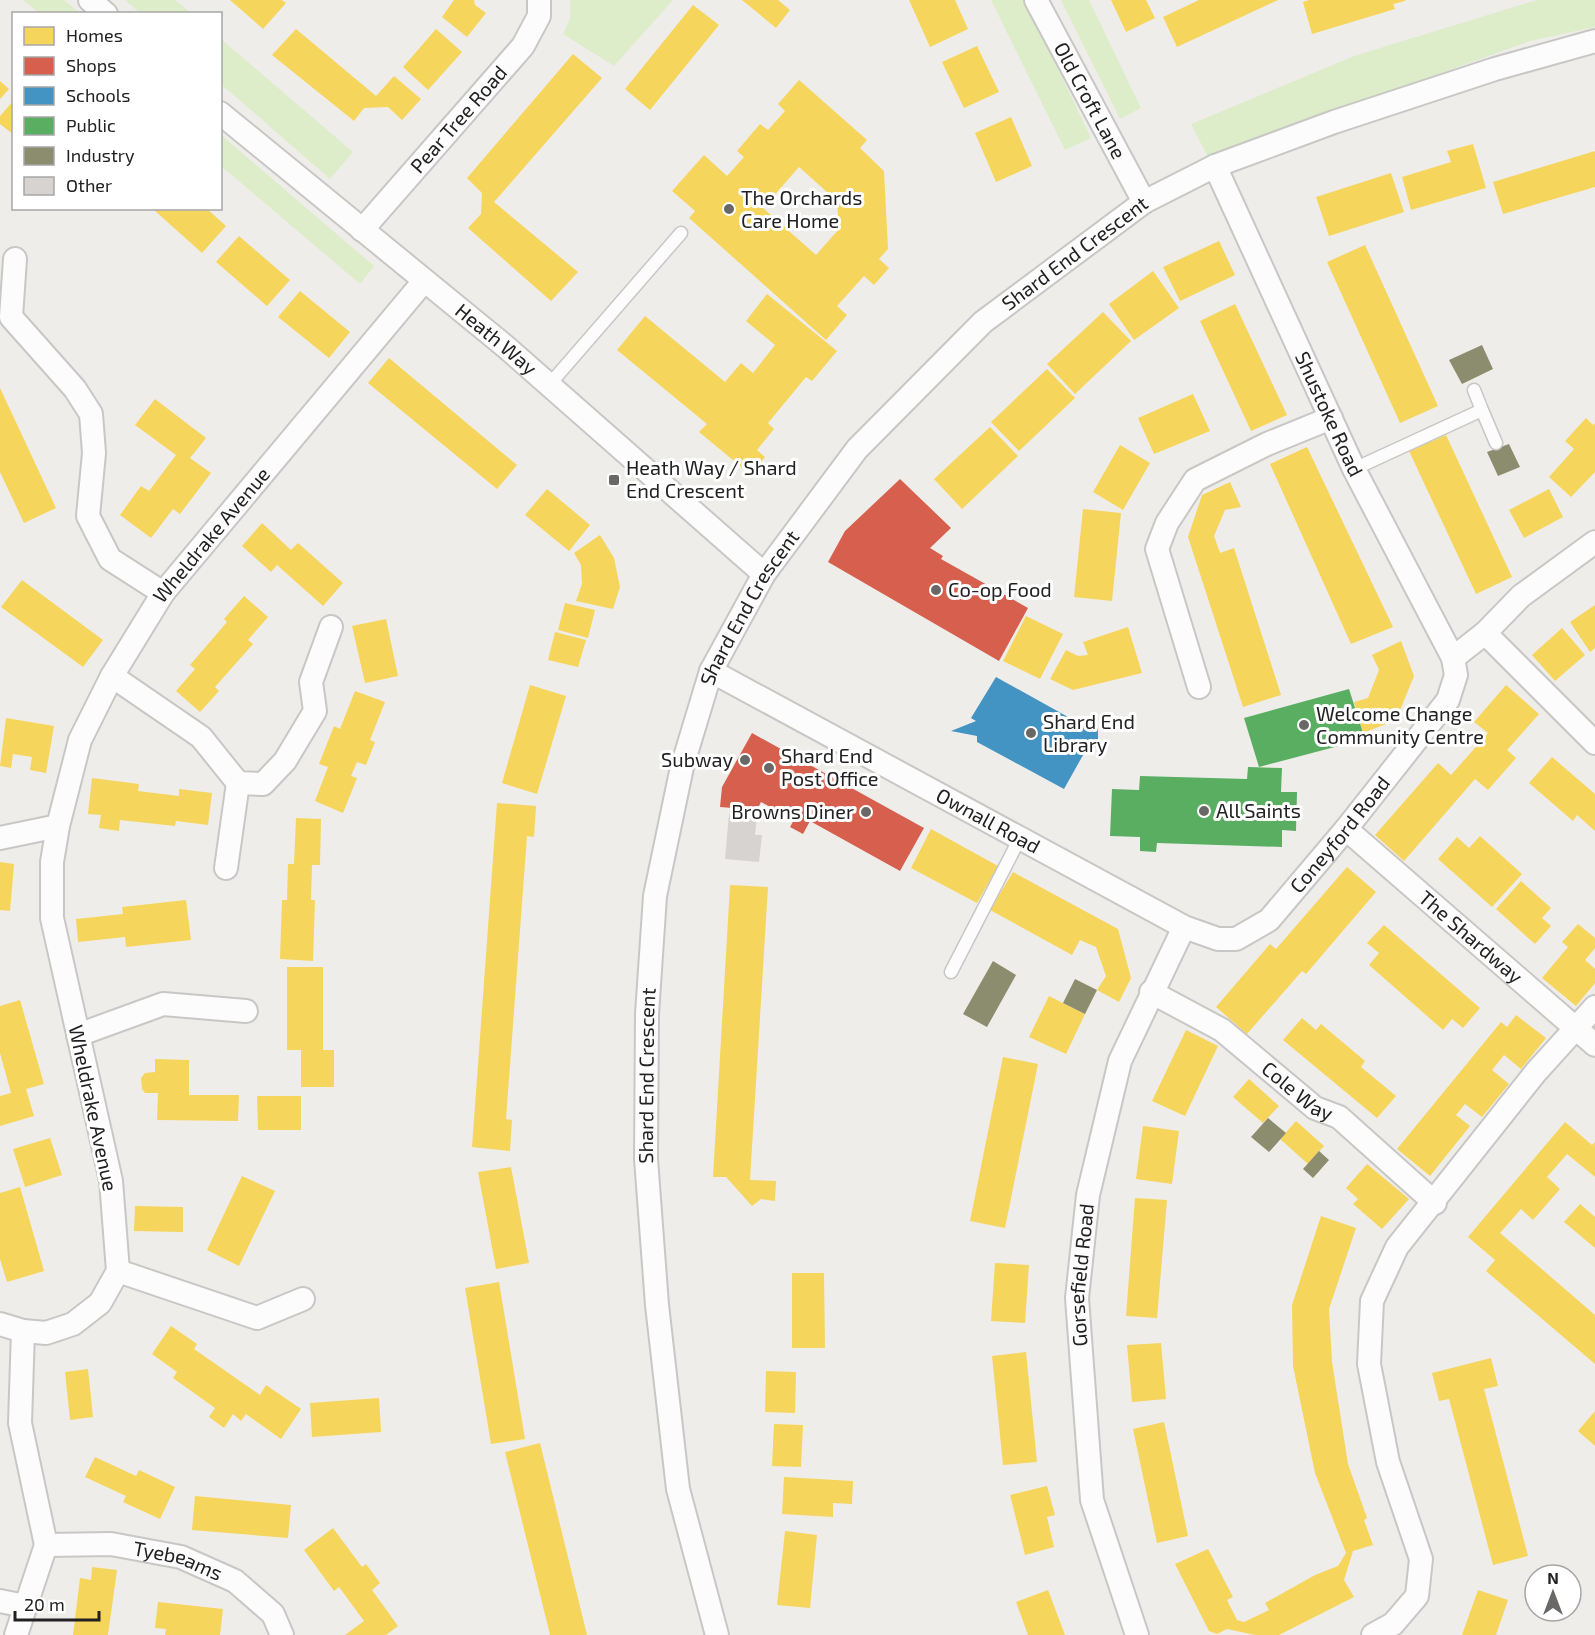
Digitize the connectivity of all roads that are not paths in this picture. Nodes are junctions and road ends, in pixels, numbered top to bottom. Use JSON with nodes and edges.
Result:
{"nodes":[{"id":1,"x":90,"y":0,"type":"edge"},
{"id":2,"x":539,"y":0,"type":"edge"},
{"id":3,"x":1036,"y":0,"type":"edge"},
{"id":4,"x":104,"y":12,"type":"edge"},
{"id":5,"x":1595,"y":41,"type":"edge"},
{"id":6,"x":222,"y":115,"type":"edge"},
{"id":7,"x":1215,"y":166,"type":"junction"},
{"id":8,"x":1144,"y":202,"type":"junction"},
{"id":9,"x":362,"y":230,"type":"junction"},
{"id":10,"x":681,"y":233,"type":"dead end"},
{"id":11,"x":15,"y":259,"type":"dead end"},
{"id":12,"x":424,"y":281,"type":"junction"},
{"id":13,"x":549,"y":385,"type":"junction"},
{"id":14,"x":1474,"y":390,"type":"dead end"},
{"id":15,"x":1482,"y":410,"type":"junction"},
{"id":16,"x":1330,"y":418,"type":"junction"},
{"id":17,"x":1496,"y":443,"type":"dead end"},
{"id":18,"x":1354,"y":469,"type":"junction"},
{"id":19,"x":1595,"y":542,"type":"edge"},
{"id":20,"x":764,"y":574,"type":"junction"},
{"id":21,"x":163,"y":593,"type":"junction"},
{"id":22,"x":331,"y":627,"type":"dead end"},
{"id":23,"x":1485,"y":633,"type":"junction"},
{"id":24,"x":1453,"y":658,"type":"junction"},
{"id":25,"x":711,"y":671,"type":"junction"},
{"id":26,"x":112,"y":676,"type":"junction"},
{"id":27,"x":1199,"y":687,"type":"dead end"},
{"id":28,"x":1595,"y":743,"type":"edge"},
{"id":29,"x":238,"y":783,"type":"junction"},
{"id":30,"x":58,"y":826,"type":"junction"},
{"id":31,"x":1346,"y":829,"type":"junction"},
{"id":32,"x":0,"y":838,"type":"edge"},
{"id":33,"x":1020,"y":838,"type":"junction"},
{"id":34,"x":226,"y":868,"type":"dead end"},
{"id":35,"x":1269,"y":920,"type":"joint"},
{"id":36,"x":1184,"y":927,"type":"junction"},
{"id":37,"x":951,"y":972,"type":"dead end"},
{"id":38,"x":1151,"y":992,"type":"junction"},
{"id":39,"x":1595,"y":1006,"type":"edge"},
{"id":40,"x":246,"y":1011,"type":"dead end"},
{"id":41,"x":1575,"y":1029,"type":"junction"},
{"id":42,"x":78,"y":1035,"type":"junction"},
{"id":43,"x":1595,"y":1045,"type":"edge"},
{"id":44,"x":1435,"y":1203,"type":"junction"},
{"id":45,"x":118,"y":1271,"type":"junction"},
{"id":46,"x":303,"y":1299,"type":"dead end"},
{"id":47,"x":0,"y":1324,"type":"edge"},
{"id":48,"x":23,"y":1331,"type":"junction"},
{"id":49,"x":46,"y":1545,"type":"junction"},
{"id":50,"x":0,"y":1601,"type":"edge"},
{"id":51,"x":25,"y":1606,"type":"junction"},
{"id":52,"x":16,"y":1635,"type":"edge"},
{"id":53,"x":282,"y":1635,"type":"edge"},
{"id":54,"x":717,"y":1635,"type":"edge"},
{"id":55,"x":1137,"y":1635,"type":"edge"},
{"id":56,"x":1373,"y":1635,"type":"edge"}],
"edges":[{"from":1,"to":4,"type":"street"},
{"from":2,"to":9,"type":"street","name":"Pear Tree Road"},
{"from":3,"to":8,"type":"street","name":"Old Croft Lane"},
{"from":5,"to":7,"type":"street","name":"Shard End Crescent"},
{"from":6,"to":9,"type":"street","name":"Heath Way"},
{"from":7,"to":8,"type":"street","name":"Shard End Crescent"},
{"from":7,"to":16,"type":"street","name":"Shustoke Road"},
{"from":8,"to":20,"type":"street","name":"Shard End Crescent"},
{"from":9,"to":12,"type":"street","name":"Heath Way"},
{"from":10,"to":13,"type":"lane"},
{"from":11,"to":21,"type":"street"},
{"from":12,"to":13,"type":"street","name":"Heath Way"},
{"from":12,"to":21,"type":"street","name":"Wheldrake Avenue"},
{"from":13,"to":20,"type":"street","name":"Heath Way"},
{"from":14,"to":15,"type":"lane"},
{"from":15,"to":17,"type":"lane"},
{"from":15,"to":18,"type":"lane"},
{"from":16,"to":18,"type":"street","name":"Shustoke Road"},
{"from":16,"to":27,"type":"street"},
{"from":18,"to":24,"type":"street","name":"Shustoke Road"},
{"from":19,"to":23,"type":"street"},
{"from":20,"to":25,"type":"street","name":"Shard End Crescent"},
{"from":21,"to":26,"type":"street","name":"Wheldrake Avenue"},
{"from":22,"to":29,"type":"street"},
{"from":23,"to":24,"type":"street"},
{"from":23,"to":28,"type":"street"},
{"from":24,"to":31,"type":"street","name":"Coneyford Road"},
{"from":25,"to":33,"type":"street","name":"Ownall Road"},
{"from":25,"to":54,"type":"street","name":"Shard End Crescent"},
{"from":26,"to":29,"type":"street"},
{"from":26,"to":30,"type":"street","name":"Wheldrake Avenue"},
{"from":29,"to":34,"type":"street"},
{"from":30,"to":32,"type":"street"},
{"from":30,"to":42,"type":"street","name":"Wheldrake Avenue"},
{"from":31,"to":35,"type":"street","name":"Coneyford Road"},
{"from":31,"to":41,"type":"street","name":"The Shardway"},
{"from":33,"to":36,"type":"street","name":"Ownall Road"},
{"from":33,"to":37,"type":"lane"},
{"from":35,"to":36,"type":"street","name":"Ownall Road"},
{"from":36,"to":38,"type":"street","name":"Gorsefield Road"},
{"from":38,"to":44,"type":"street","name":"Cole Way"},
{"from":38,"to":55,"type":"street","name":"Gorsefield Road"},
{"from":39,"to":41,"type":"street"},
{"from":40,"to":42,"type":"street"},
{"from":41,"to":43,"type":"street","name":"The Shardway"},
{"from":41,"to":44,"type":"street"},
{"from":42,"to":45,"type":"street","name":"Wheldrake Avenue"},
{"from":44,"to":56,"type":"street"},
{"from":45,"to":46,"type":"street"},
{"from":45,"to":48,"type":"street"},
{"from":47,"to":48,"type":"street"},
{"from":48,"to":49,"type":"street"},
{"from":49,"to":51,"type":"street"},
{"from":49,"to":53,"type":"street","name":"Tyebeams"},
{"from":50,"to":51,"type":"street"},
{"from":51,"to":52,"type":"street"}]}
